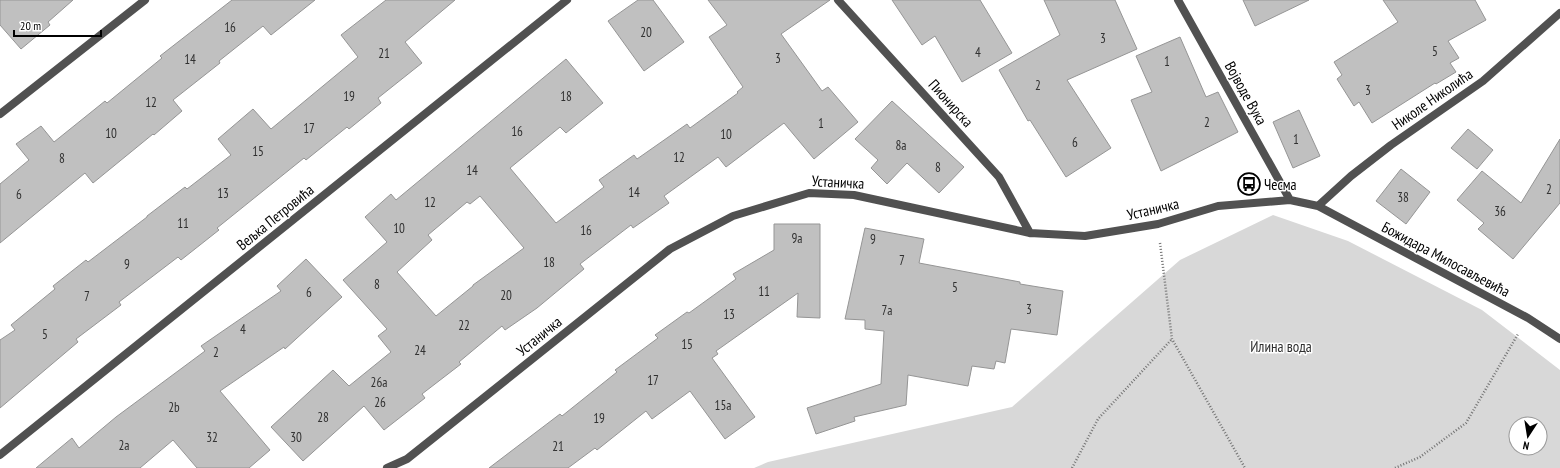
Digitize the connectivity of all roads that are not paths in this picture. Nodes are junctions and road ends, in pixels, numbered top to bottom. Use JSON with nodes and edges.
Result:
{"nodes":[{"id":1,"x":145,"y":0,"type":"edge"},
{"id":2,"x":567,"y":0,"type":"edge"},
{"id":3,"x":838,"y":0,"type":"edge"},
{"id":4,"x":1178,"y":0,"type":"edge"},
{"id":5,"x":1560,"y":13,"type":"edge"},
{"id":6,"x":0,"y":114,"type":"edge"},
{"id":7,"x":1290,"y":200,"type":"junction"},
{"id":8,"x":1318,"y":206,"type":"junction"},
{"id":9,"x":1030,"y":233,"type":"junction"},
{"id":10,"x":1560,"y":339,"type":"edge"},
{"id":11,"x":0,"y":456,"type":"edge"},
{"id":12,"x":387,"y":468,"type":"edge"}],
"edges":[{"from":1,"to":6,"type":"street"},
{"from":2,"to":11,"type":"street","name":"Вељка Петровића"},
{"from":3,"to":9,"type":"street","name":"Пионирска"},
{"from":4,"to":7,"type":"street","name":"Војводе Вука"},
{"from":5,"to":8,"type":"street","name":"Николе Николића"},
{"from":7,"to":8,"type":"street","name":"Устаничка"},
{"from":7,"to":9,"type":"street","name":"Устаничка"},
{"from":8,"to":10,"type":"street","name":"Божидара Милосављевића"},
{"from":9,"to":12,"type":"street","name":"Устаничка"}]}
